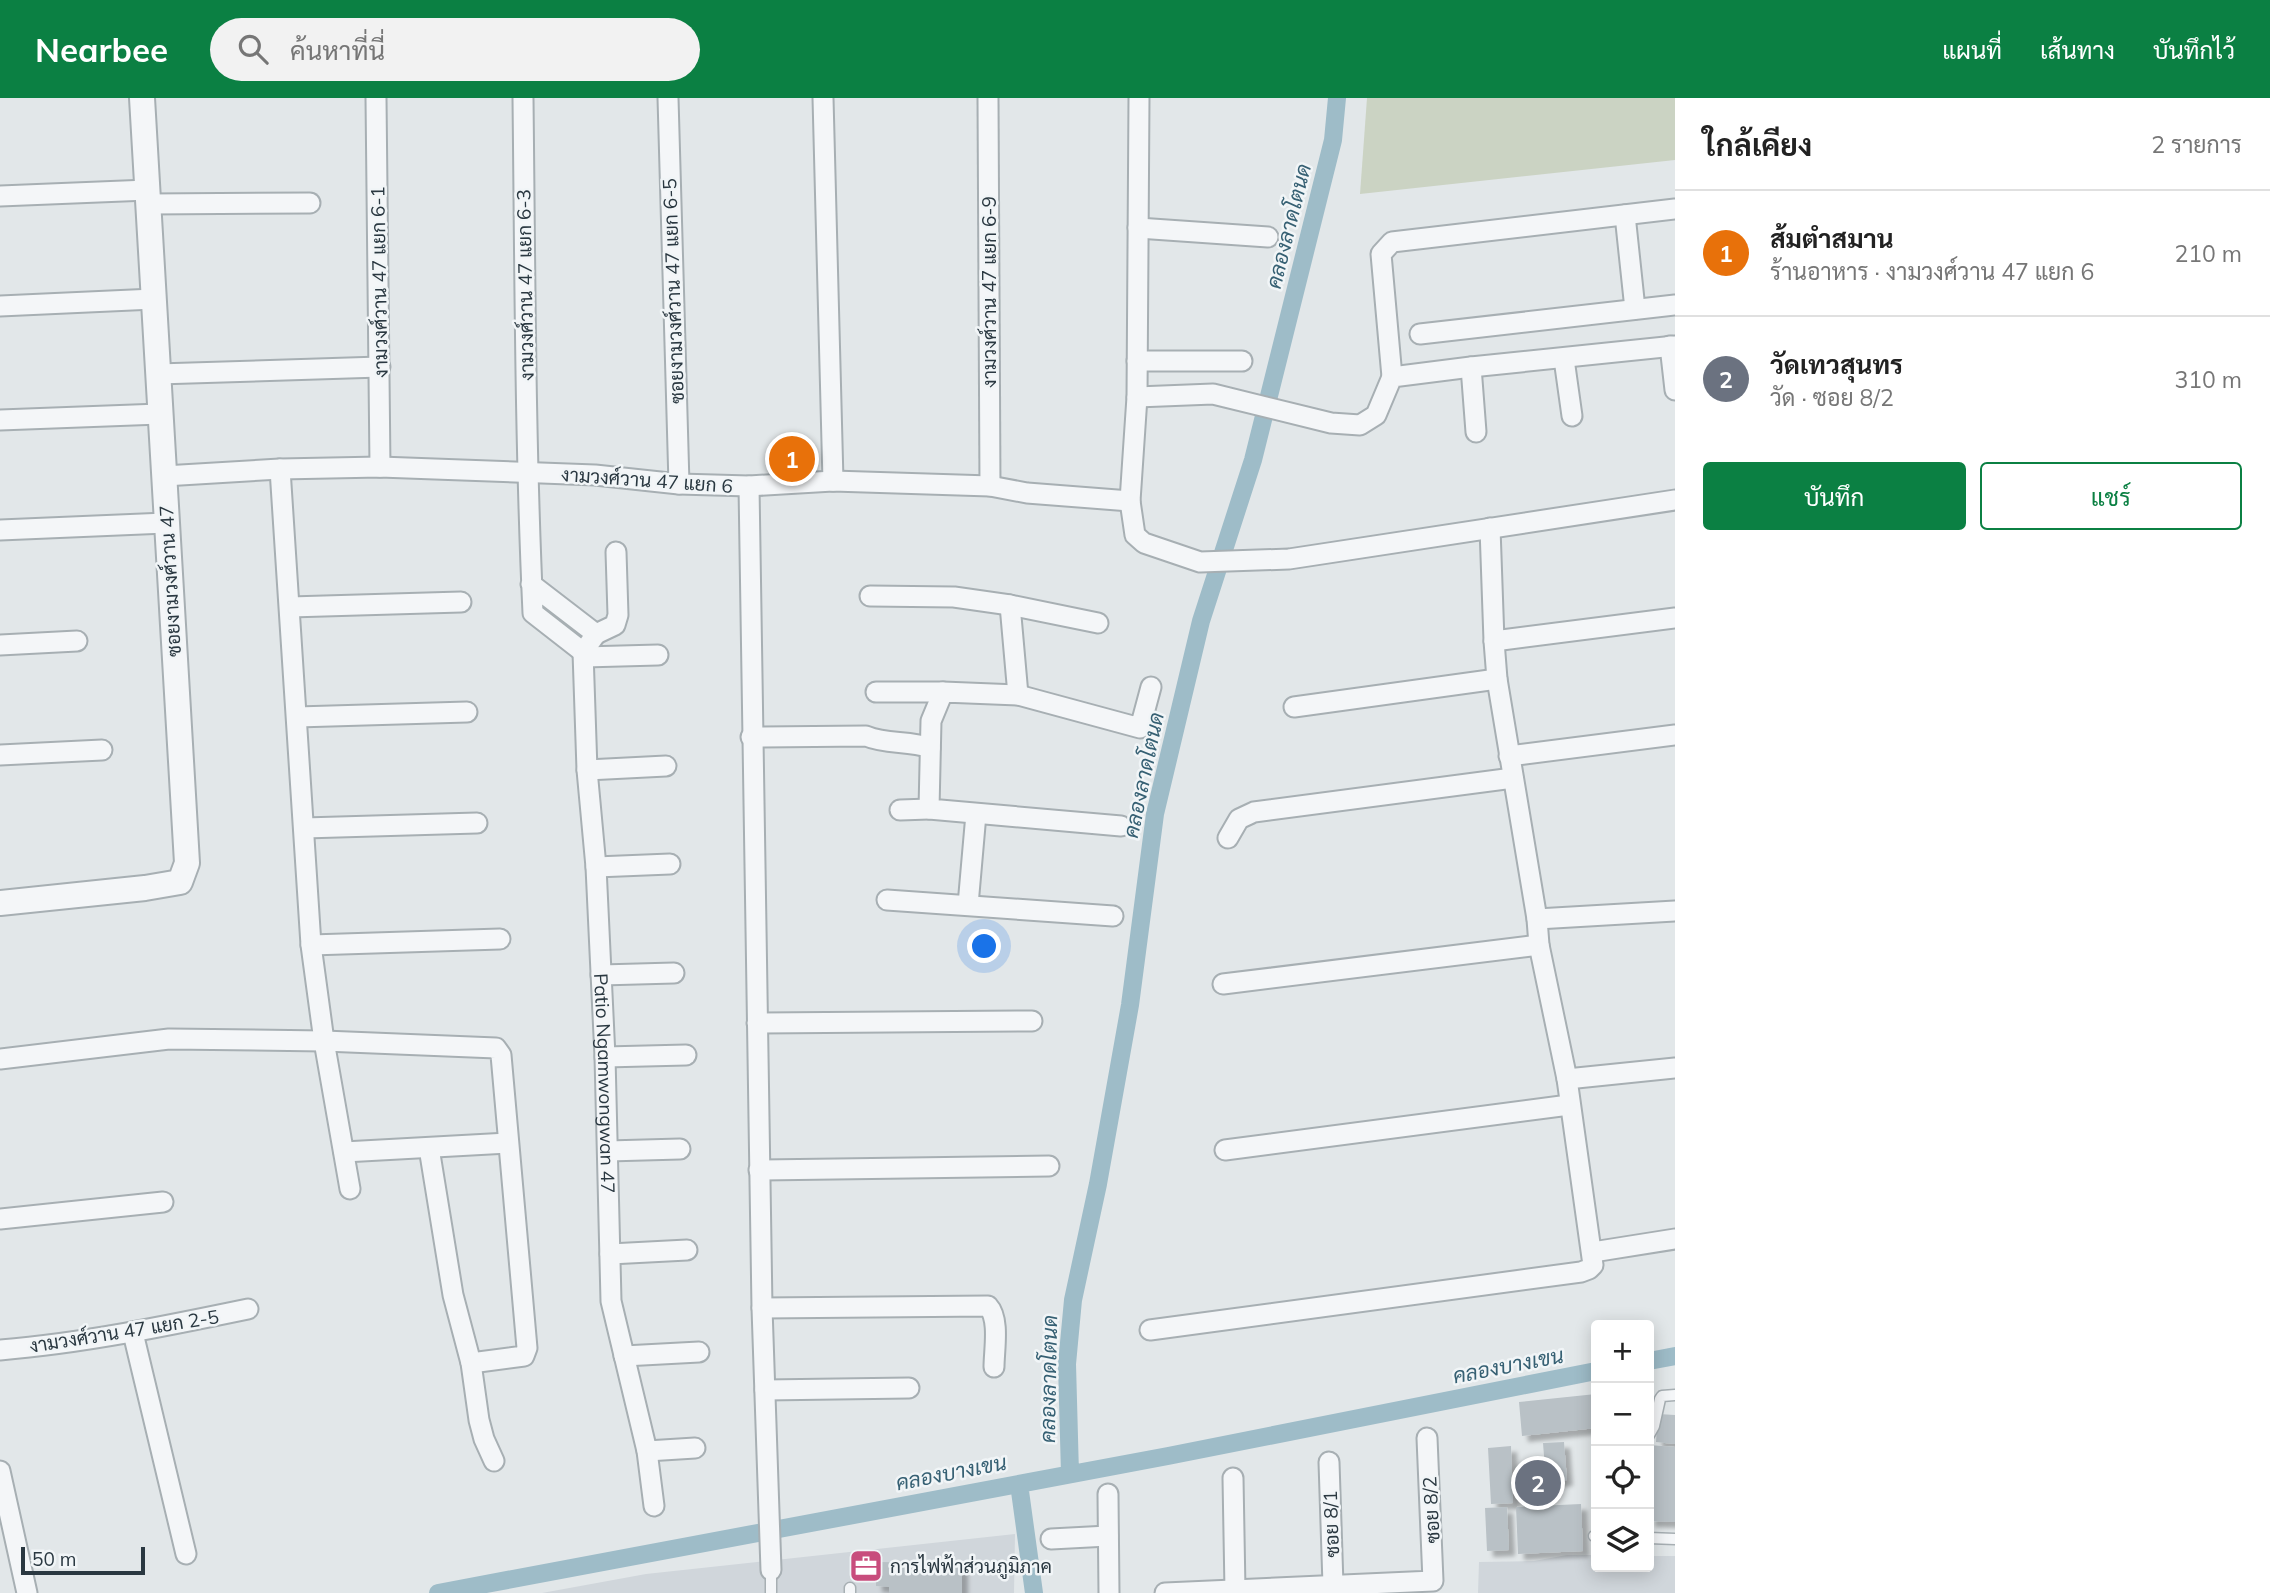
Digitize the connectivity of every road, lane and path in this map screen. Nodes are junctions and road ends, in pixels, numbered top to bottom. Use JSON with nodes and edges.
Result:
{"nodes":[{"id":1,"x":142,"y":98,"type":"edge"},
{"id":2,"x":376,"y":98,"type":"edge"},
{"id":3,"x":523,"y":98,"type":"edge"},
{"id":4,"x":668,"y":98,"type":"edge"},
{"id":5,"x":823,"y":98,"type":"edge"},
{"id":6,"x":988,"y":98,"type":"edge"},
{"id":7,"x":1139,"y":98,"type":"edge"},
{"id":8,"x":0,"y":196,"type":"edge"},
{"id":9,"x":148,"y":197,"type":"junction"},
{"id":10,"x":310,"y":202,"type":"dead end"},
{"id":11,"x":1675,"y":209,"type":"edge"},
{"id":12,"x":1625,"y":215,"type":"junction"},
{"id":13,"x":1138,"y":229,"type":"junction"},
{"id":14,"x":1268,"y":237,"type":"dead end"},
{"id":15,"x":154,"y":299,"type":"junction"},
{"id":16,"x":1675,"y":304,"type":"edge"},
{"id":17,"x":0,"y":306,"type":"edge"},
{"id":18,"x":1635,"y":309,"type":"junction"},
{"id":19,"x":1420,"y":334,"type":"dead end"},
{"id":20,"x":1673,"y":346,"type":"edge"},
{"id":21,"x":1564,"y":359,"type":"junction"},
{"id":22,"x":1137,"y":361,"type":"junction"},
{"id":23,"x":1242,"y":361,"type":"dead end"},
{"id":24,"x":380,"y":367,"type":"junction"},
{"id":25,"x":1471,"y":367,"type":"junction"},
{"id":26,"x":158,"y":374,"type":"junction"},
{"id":27,"x":1392,"y":377,"type":"junction"},
{"id":28,"x":1675,"y":390,"type":"edge"},
{"id":29,"x":1136,"y":397,"type":"junction"},
{"id":30,"x":160,"y":414,"type":"junction"},
{"id":31,"x":1572,"y":416,"type":"dead end"},
{"id":32,"x":0,"y":420,"type":"edge"},
{"id":33,"x":1476,"y":432,"type":"dead end"},
{"id":34,"x":380,"y":467,"type":"junction"},
{"id":35,"x":280,"y":469,"type":"junction"},
{"id":36,"x":527,"y":472,"type":"junction"},
{"id":37,"x":164,"y":477,"type":"junction"},
{"id":38,"x":833,"y":481,"type":"junction"},
{"id":39,"x":679,"y":485,"type":"junction"},
{"id":40,"x":749,"y":486,"type":"junction"},
{"id":41,"x":990,"y":486,"type":"junction"},
{"id":42,"x":1675,"y":500,"type":"edge"},
{"id":43,"x":1130,"y":501,"type":"junction"},
{"id":44,"x":166,"y":523,"type":"junction"},
{"id":45,"x":1489,"y":528,"type":"junction"},
{"id":46,"x":0,"y":530,"type":"edge"},
{"id":47,"x":616,"y":552,"type":"dead end"},
{"id":48,"x":531,"y":584,"type":"junction"},
{"id":49,"x":870,"y":596,"type":"dead end"},
{"id":50,"x":461,"y":602,"type":"dead end"},
{"id":51,"x":1010,"y":606,"type":"junction"},
{"id":52,"x":290,"y":607,"type":"junction"},
{"id":53,"x":1675,"y":618,"type":"edge"},
{"id":54,"x":1098,"y":623,"type":"dead end"},
{"id":55,"x":596,"y":634,"type":"junction"},
{"id":56,"x":76,"y":641,"type":"dead end"},
{"id":57,"x":1494,"y":641,"type":"junction"},
{"id":58,"x":0,"y":645,"type":"edge"},
{"id":59,"x":583,"y":654,"type":"junction"},
{"id":60,"x":658,"y":655,"type":"dead end"},
{"id":61,"x":1497,"y":679,"type":"junction"},
{"id":62,"x":1151,"y":687,"type":"dead end"},
{"id":63,"x":876,"y":692,"type":"dead end"},
{"id":64,"x":943,"y":692,"type":"junction"},
{"id":65,"x":1018,"y":695,"type":"junction"},
{"id":66,"x":1294,"y":707,"type":"dead end"},
{"id":67,"x":467,"y":712,"type":"dead end"},
{"id":68,"x":297,"y":717,"type":"junction"},
{"id":69,"x":932,"y":721,"type":"junction"},
{"id":70,"x":1675,"y":735,"type":"edge"},
{"id":71,"x":866,"y":736,"type":"junction"},
{"id":72,"x":751,"y":737,"type":"junction"},
{"id":73,"x":930,"y":748,"type":"junction"},
{"id":74,"x":102,"y":750,"type":"dead end"},
{"id":75,"x":0,"y":755,"type":"edge"},
{"id":76,"x":1510,"y":756,"type":"junction"},
{"id":77,"x":666,"y":766,"type":"dead end"},
{"id":78,"x":587,"y":770,"type":"junction"},
{"id":79,"x":1513,"y":778,"type":"junction"},
{"id":80,"x":929,"y":809,"type":"junction"},
{"id":81,"x":900,"y":810,"type":"dead end"},
{"id":82,"x":976,"y":814,"type":"junction"},
{"id":83,"x":477,"y":823,"type":"dead end"},
{"id":84,"x":1121,"y":826,"type":"dead end"},
{"id":85,"x":304,"y":828,"type":"junction"},
{"id":86,"x":1228,"y":838,"type":"dead end"},
{"id":87,"x":670,"y":864,"type":"dead end"},
{"id":88,"x":596,"y":867,"type":"junction"},
{"id":89,"x":887,"y":900,"type":"dead end"},
{"id":90,"x":0,"y":903,"type":"edge"},
{"id":91,"x":968,"y":905,"type":"junction"},
{"id":92,"x":1675,"y":911,"type":"edge"},
{"id":93,"x":1112,"y":916,"type":"dead end"},
{"id":94,"x":1537,"y":919,"type":"junction"},
{"id":95,"x":500,"y":939,"type":"dead end"},
{"id":96,"x":311,"y":945,"type":"junction"},
{"id":97,"x":1539,"y":945,"type":"junction"},
{"id":98,"x":674,"y":972,"type":"dead end"},
{"id":99,"x":601,"y":975,"type":"junction"},
{"id":100,"x":1223,"y":984,"type":"dead end"},
{"id":101,"x":1032,"y":1021,"type":"dead end"},
{"id":102,"x":757,"y":1023,"type":"junction"},
{"id":103,"x":324,"y":1041,"type":"junction"},
{"id":104,"x":686,"y":1055,"type":"dead end"},
{"id":105,"x":606,"y":1057,"type":"junction"},
{"id":106,"x":0,"y":1059,"type":"edge"},
{"id":107,"x":1675,"y":1068,"type":"edge"},
{"id":108,"x":1567,"y":1079,"type":"junction"},
{"id":109,"x":1569,"y":1105,"type":"junction"},
{"id":110,"x":508,"y":1143,"type":"junction"},
{"id":111,"x":429,"y":1148,"type":"junction"},
{"id":112,"x":680,"y":1149,"type":"dead end"},
{"id":113,"x":1225,"y":1150,"type":"dead end"},
{"id":114,"x":608,"y":1151,"type":"junction"},
{"id":115,"x":344,"y":1152,"type":"junction"},
{"id":116,"x":1049,"y":1166,"type":"dead end"},
{"id":117,"x":759,"y":1170,"type":"junction"},
{"id":118,"x":350,"y":1188,"type":"dead end"},
{"id":119,"x":163,"y":1202,"type":"dead end"},
{"id":120,"x":0,"y":1219,"type":"edge"},
{"id":121,"x":1675,"y":1240,"type":"edge"},
{"id":122,"x":687,"y":1250,"type":"dead end"},
{"id":123,"x":1593,"y":1252,"type":"junction"},
{"id":124,"x":610,"y":1254,"type":"junction"},
{"id":125,"x":762,"y":1308,"type":"junction"},
{"id":126,"x":248,"y":1309,"type":"dead end"},
{"id":127,"x":1150,"y":1330,"type":"dead end"},
{"id":128,"x":134,"y":1333,"type":"junction"},
{"id":129,"x":0,"y":1350,"type":"edge"},
{"id":130,"x":699,"y":1352,"type":"dead end"},
{"id":131,"x":624,"y":1356,"type":"junction"},
{"id":132,"x":471,"y":1363,"type":"junction"},
{"id":133,"x":994,"y":1367,"type":"dead end"},
{"id":134,"x":908,"y":1388,"type":"dead end"},
{"id":135,"x":765,"y":1390,"type":"junction"},
{"id":136,"x":1675,"y":1395,"type":"edge"},
{"id":137,"x":1654,"y":1426,"type":"edge"},
{"id":138,"x":1427,"y":1438,"type":"dead end"},
{"id":139,"x":695,"y":1448,"type":"dead end"},
{"id":140,"x":647,"y":1451,"type":"junction"},
{"id":141,"x":494,"y":1461,"type":"dead end"},
{"id":142,"x":1329,"y":1462,"type":"dead end"},
{"id":143,"x":0,"y":1471,"type":"edge"},
{"id":144,"x":1233,"y":1478,"type":"dead end"},
{"id":145,"x":1108,"y":1494,"type":"dead end"},
{"id":146,"x":654,"y":1506,"type":"dead end"},
{"id":147,"x":1108,"y":1536,"type":"junction"},
{"id":148,"x":1654,"y":1538,"type":"edge"},
{"id":149,"x":1051,"y":1539,"type":"dead end"},
{"id":150,"x":1675,"y":1539,"type":"edge"},
{"id":151,"x":186,"y":1554,"type":"dead end"},
{"id":152,"x":771,"y":1570,"type":"joint"},
{"id":153,"x":1333,"y":1585,"type":"junction"},
{"id":154,"x":1235,"y":1590,"type":"junction"},
{"id":155,"x":1276,"y":1591,"type":"edge"},
{"id":156,"x":27,"y":1593,"type":"edge"},
{"id":157,"x":771,"y":1593,"type":"edge"},
{"id":158,"x":1109,"y":1593,"type":"edge"},
{"id":159,"x":1165,"y":1593,"type":"edge"}],
"edges":[{"from":1,"to":9,"type":"street","name":"ซอยงามวงศ์วาน 47"},
{"from":2,"to":24,"type":"street","name":"งามวงศ์วาน 47 แยก 6-1"},
{"from":3,"to":36,"type":"street","name":"งามวงศ์วาน 47 แยก 6-3"},
{"from":4,"to":39,"type":"street","name":"ซอยงามวงศ์วาน 47 แยก 6-5"},
{"from":5,"to":38,"type":"street"},
{"from":6,"to":41,"type":"street","name":"งามวงศ์วาน 47 แยก 6-9"},
{"from":7,"to":13,"type":"street"},
{"from":8,"to":9,"type":"street"},
{"from":9,"to":10,"type":"street"},
{"from":9,"to":15,"type":"street","name":"ซอยงามวงศ์วาน 47"},
{"from":11,"to":12,"type":"street"},
{"from":12,"to":18,"type":"street"},
{"from":12,"to":27,"type":"street"},
{"from":13,"to":14,"type":"street"},
{"from":13,"to":22,"type":"street"},
{"from":15,"to":17,"type":"street"},
{"from":15,"to":26,"type":"street","name":"ซอยงามวงศ์วาน 47"},
{"from":16,"to":18,"type":"street"},
{"from":18,"to":19,"type":"street"},
{"from":20,"to":21,"type":"street"},
{"from":20,"to":28,"type":"street"},
{"from":21,"to":25,"type":"street"},
{"from":21,"to":31,"type":"street"},
{"from":22,"to":23,"type":"street"},
{"from":22,"to":29,"type":"street"},
{"from":24,"to":26,"type":"street"},
{"from":24,"to":34,"type":"street","name":"งามวงศ์วาน 47 แยก 6-1"},
{"from":25,"to":27,"type":"street"},
{"from":25,"to":33,"type":"street"},
{"from":26,"to":30,"type":"street","name":"ซอยงามวงศ์วาน 47"},
{"from":27,"to":29,"type":"street"},
{"from":29,"to":43,"type":"street"},
{"from":30,"to":32,"type":"street"},
{"from":30,"to":37,"type":"street","name":"ซอยงามวงศ์วาน 47"},
{"from":34,"to":35,"type":"street","name":"งามวงศ์วาน 47 แยก 6"},
{"from":34,"to":36,"type":"street","name":"งามวงศ์วาน 47 แยก 6"},
{"from":35,"to":37,"type":"street","name":"งามวงศ์วาน 47 แยก 6"},
{"from":35,"to":52,"type":"street"},
{"from":36,"to":39,"type":"street","name":"งามวงศ์วาน 47 แยก 6"},
{"from":36,"to":48,"type":"street","name":"งามวงศ์วาน 47 แยก 6-3"},
{"from":37,"to":44,"type":"street","name":"ซอยงามวงศ์วาน 47"},
{"from":38,"to":40,"type":"street","name":"งามวงศ์วาน 47 แยก 6"},
{"from":38,"to":41,"type":"street","name":"งามวงศ์วาน 47 แยก 6"},
{"from":39,"to":40,"type":"street","name":"งามวงศ์วาน 47 แยก 6"},
{"from":40,"to":72,"type":"street"},
{"from":41,"to":43,"type":"street","name":"งามวงศ์วาน 47 แยก 6"},
{"from":42,"to":45,"type":"street"},
{"from":43,"to":45,"type":"street"},
{"from":44,"to":46,"type":"street"},
{"from":44,"to":90,"type":"street","name":"ซอยงามวงศ์วาน 47"},
{"from":45,"to":57,"type":"street"},
{"from":47,"to":55,"type":"street"},
{"from":48,"to":55,"type":"street"},
{"from":48,"to":59,"type":"street","name":"งามวงศ์วาน 47 แยก 6-3"},
{"from":49,"to":51,"type":"street"},
{"from":50,"to":52,"type":"street"},
{"from":51,"to":54,"type":"street"},
{"from":51,"to":65,"type":"street"},
{"from":52,"to":68,"type":"street"},
{"from":53,"to":57,"type":"street"},
{"from":55,"to":59,"type":"street"},
{"from":56,"to":58,"type":"street"},
{"from":57,"to":61,"type":"street"},
{"from":59,"to":60,"type":"street"},
{"from":59,"to":78,"type":"street","name":"Patio Ngamwongwan 47"},
{"from":61,"to":66,"type":"street"},
{"from":61,"to":76,"type":"street"},
{"from":62,"to":65,"type":"street"},
{"from":63,"to":64,"type":"street"},
{"from":64,"to":65,"type":"street"},
{"from":64,"to":69,"type":"street"},
{"from":67,"to":68,"type":"street"},
{"from":68,"to":85,"type":"street"},
{"from":69,"to":71,"type":"street"},
{"from":69,"to":73,"type":"street"},
{"from":70,"to":76,"type":"street"},
{"from":71,"to":72,"type":"street"},
{"from":71,"to":73,"type":"street"},
{"from":72,"to":102,"type":"street"},
{"from":73,"to":80,"type":"street"},
{"from":74,"to":75,"type":"street"},
{"from":76,"to":79,"type":"street"},
{"from":77,"to":78,"type":"street"},
{"from":78,"to":88,"type":"street","name":"Patio Ngamwongwan 47"},
{"from":79,"to":86,"type":"street"},
{"from":79,"to":94,"type":"street"},
{"from":80,"to":81,"type":"street"},
{"from":80,"to":82,"type":"street"},
{"from":82,"to":84,"type":"street"},
{"from":82,"to":91,"type":"street"},
{"from":83,"to":85,"type":"street"},
{"from":85,"to":96,"type":"street"},
{"from":87,"to":88,"type":"street"},
{"from":88,"to":99,"type":"street","name":"Patio Ngamwongwan 47"},
{"from":89,"to":91,"type":"street"},
{"from":91,"to":93,"type":"street"},
{"from":92,"to":94,"type":"street"},
{"from":94,"to":97,"type":"street"},
{"from":95,"to":96,"type":"street"},
{"from":96,"to":103,"type":"street"},
{"from":97,"to":100,"type":"street"},
{"from":97,"to":108,"type":"street"},
{"from":98,"to":99,"type":"street"},
{"from":99,"to":105,"type":"street","name":"Patio Ngamwongwan 47"},
{"from":101,"to":102,"type":"street"},
{"from":102,"to":117,"type":"street"},
{"from":103,"to":106,"type":"street"},
{"from":103,"to":110,"type":"street"},
{"from":103,"to":115,"type":"street"},
{"from":104,"to":105,"type":"street"},
{"from":105,"to":114,"type":"street","name":"Patio Ngamwongwan 47"},
{"from":107,"to":108,"type":"street"},
{"from":108,"to":109,"type":"street"},
{"from":109,"to":113,"type":"street"},
{"from":109,"to":123,"type":"street"},
{"from":110,"to":111,"type":"street"},
{"from":110,"to":132,"type":"street"},
{"from":111,"to":115,"type":"street"},
{"from":111,"to":132,"type":"street"},
{"from":112,"to":114,"type":"street"},
{"from":114,"to":124,"type":"street","name":"Patio Ngamwongwan 47"},
{"from":115,"to":118,"type":"street"},
{"from":116,"to":117,"type":"street"},
{"from":117,"to":125,"type":"street"},
{"from":119,"to":120,"type":"street"},
{"from":121,"to":123,"type":"street"},
{"from":122,"to":124,"type":"street"},
{"from":123,"to":127,"type":"street"},
{"from":124,"to":131,"type":"street","name":"Patio Ngamwongwan 47"},
{"from":125,"to":133,"type":"street"},
{"from":125,"to":135,"type":"street"},
{"from":126,"to":128,"type":"street","name":"งามวงศ์วาน 47 แยก 2-5"},
{"from":128,"to":129,"type":"street","name":"งามวงศ์วาน 47 แยก 2-5"},
{"from":128,"to":151,"type":"street"},
{"from":130,"to":131,"type":"street"},
{"from":131,"to":140,"type":"street","name":"Patio Ngamwongwan 47"},
{"from":132,"to":141,"type":"street"},
{"from":134,"to":135,"type":"street"},
{"from":135,"to":152,"type":"street"},
{"from":136,"to":137,"type":"lane"},
{"from":138,"to":153,"type":"street","name":"ซอย 8/2"},
{"from":139,"to":140,"type":"street"},
{"from":140,"to":146,"type":"street","name":"Patio Ngamwongwan 47"},
{"from":142,"to":153,"type":"street","name":"ซอย 8/1"},
{"from":143,"to":156,"type":"street"},
{"from":144,"to":154,"type":"street"},
{"from":145,"to":147,"type":"street"},
{"from":147,"to":149,"type":"street"},
{"from":147,"to":158,"type":"street"},
{"from":148,"to":150,"type":"lane"},
{"from":152,"to":157,"type":"lane"},
{"from":153,"to":155,"type":"street"},
{"from":154,"to":155,"type":"street"},
{"from":154,"to":159,"type":"street"}]}
